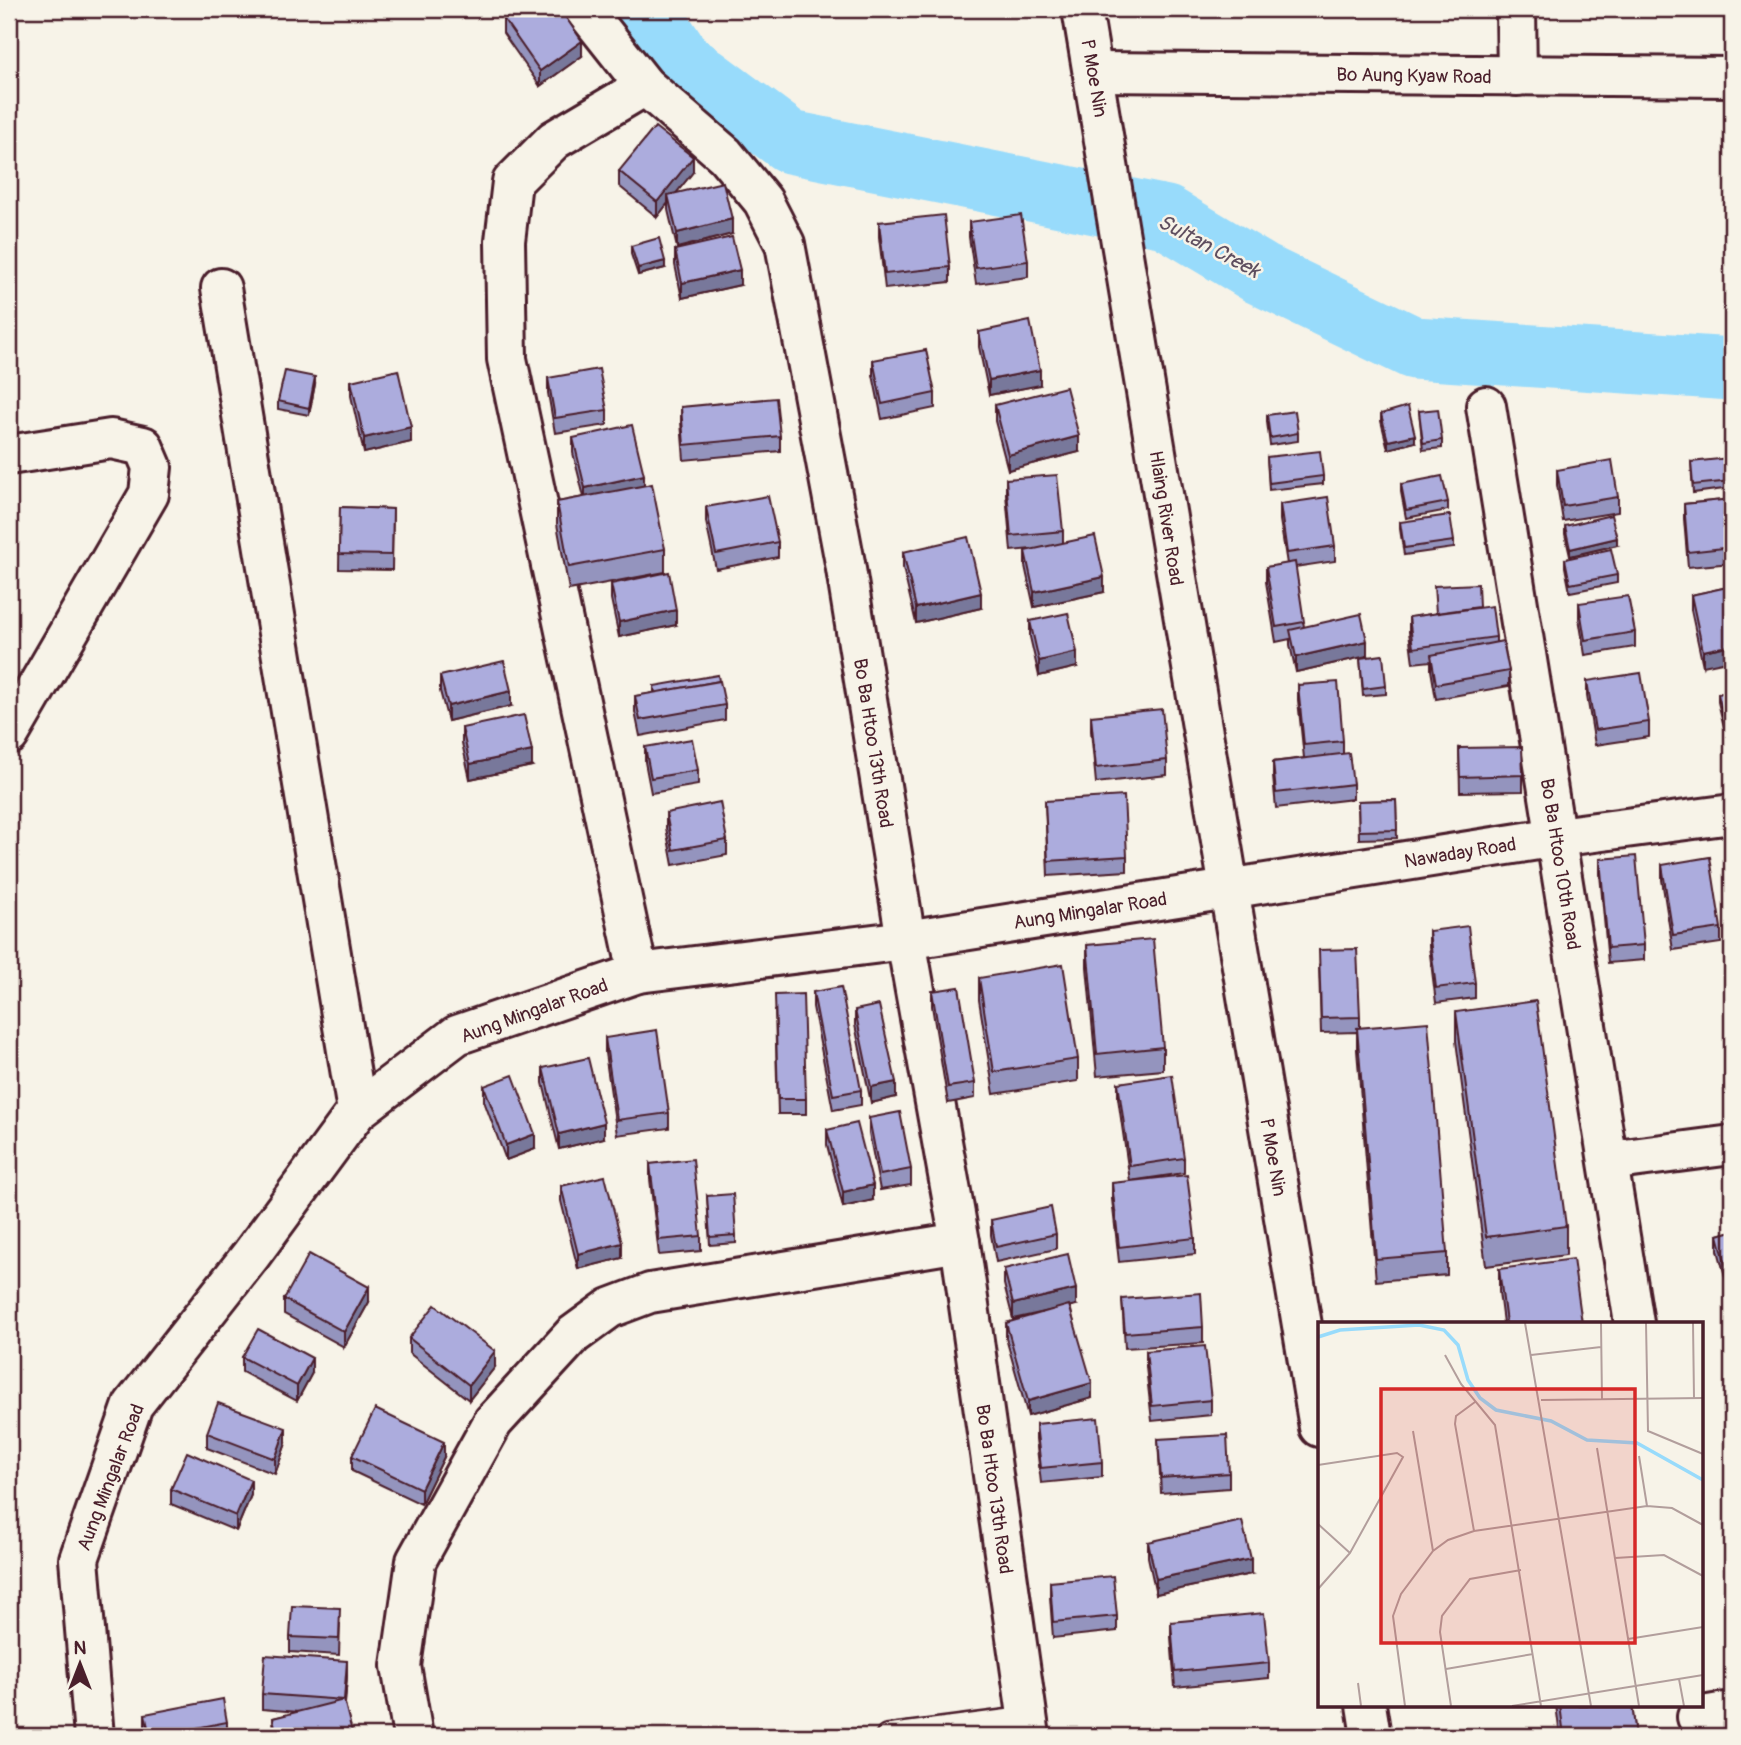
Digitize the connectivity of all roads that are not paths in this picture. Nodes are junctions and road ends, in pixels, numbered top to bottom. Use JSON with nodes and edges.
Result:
{"nodes":[{"id":1,"x":584,"y":9,"type":"edge"},
{"id":2,"x":1082,"y":9,"type":"edge"},
{"id":3,"x":1516,"y":9,"type":"edge"},
{"id":4,"x":1095,"y":72,"type":"junction"},
{"id":5,"x":1517,"y":76,"type":"junction"},
{"id":6,"x":1732,"y":77,"type":"edge"},
{"id":7,"x":645,"y":86,"type":"junction"},
{"id":8,"x":1107,"y":148,"type":"joint"},
{"id":9,"x":221,"y":288,"type":"dead end"},
{"id":10,"x":1486,"y":406,"type":"dead end"},
{"id":11,"x":9,"y":455,"type":"edge"},
{"id":12,"x":9,"y":735,"type":"edge"},
{"id":13,"x":1732,"y":814,"type":"edge"},
{"id":14,"x":1557,"y":837,"type":"junction"},
{"id":15,"x":1229,"y":888,"type":"junction"},
{"id":16,"x":906,"y":940,"type":"junction"},
{"id":17,"x":638,"y":973,"type":"junction"},
{"id":18,"x":357,"y":1111,"type":"junction"},
{"id":19,"x":1732,"y":1145,"type":"edge"},
{"id":20,"x":1609,"y":1160,"type":"junction"},
{"id":21,"x":960,"y":1242,"type":"junction"},
{"id":22,"x":1634,"y":1322,"type":"edge"},
{"id":23,"x":1318,"y":1421,"type":"edge"},
{"id":24,"x":1366,"y":1706,"type":"edge"},
{"id":25,"x":1028,"y":1727,"type":"edge"},
{"id":26,"x":94,"y":1736,"type":"edge"},
{"id":27,"x":413,"y":1736,"type":"edge"},
{"id":28,"x":887,"y":1736,"type":"edge"},
{"id":29,"x":1371,"y":1736,"type":"edge"}],
"edges":[{"from":1,"to":7,"type":"street","name":"Bo Ba Htoo 13th Road"},
{"from":2,"to":4,"type":"street","name":"P Moe Nin"},
{"from":3,"to":5,"type":"street"},
{"from":4,"to":5,"type":"street","name":"Bo Aung Kyaw Road"},
{"from":4,"to":8,"type":"street","name":"P Moe Nin"},
{"from":5,"to":6,"type":"street","name":"Bo Aung Kyaw Road"},
{"from":7,"to":16,"type":"street","name":"Bo Ba Htoo 13th Road"},
{"from":7,"to":17,"type":"street"},
{"from":8,"to":15,"type":"street","name":"Hlaing River Road"},
{"from":9,"to":18,"type":"street"},
{"from":10,"to":14,"type":"street","name":"Bo Ba Htoo 10th Road"},
{"from":11,"to":12,"type":"street"},
{"from":13,"to":14,"type":"street","name":"Nawaday Road"},
{"from":14,"to":15,"type":"street","name":"Nawaday Road"},
{"from":14,"to":20,"type":"street","name":"Bo Ba Htoo 10th Road"},
{"from":15,"to":16,"type":"street","name":"Aung Mingalar Road"},
{"from":15,"to":23,"type":"street","name":"P Moe Nin"},
{"from":16,"to":17,"type":"street","name":"Aung Mingalar Road"},
{"from":16,"to":21,"type":"street","name":"Bo Ba Htoo 13th Road"},
{"from":17,"to":18,"type":"street","name":"Aung Mingalar Road"},
{"from":18,"to":26,"type":"street","name":"Aung Mingalar Road"},
{"from":19,"to":20,"type":"street"},
{"from":20,"to":22,"type":"street","name":"Bo Ba Htoo 10th Road"},
{"from":21,"to":25,"type":"street","name":"Bo Ba Htoo 13th Road"},
{"from":21,"to":27,"type":"street"},
{"from":24,"to":29,"type":"street"},
{"from":25,"to":28,"type":"lane"}]}
